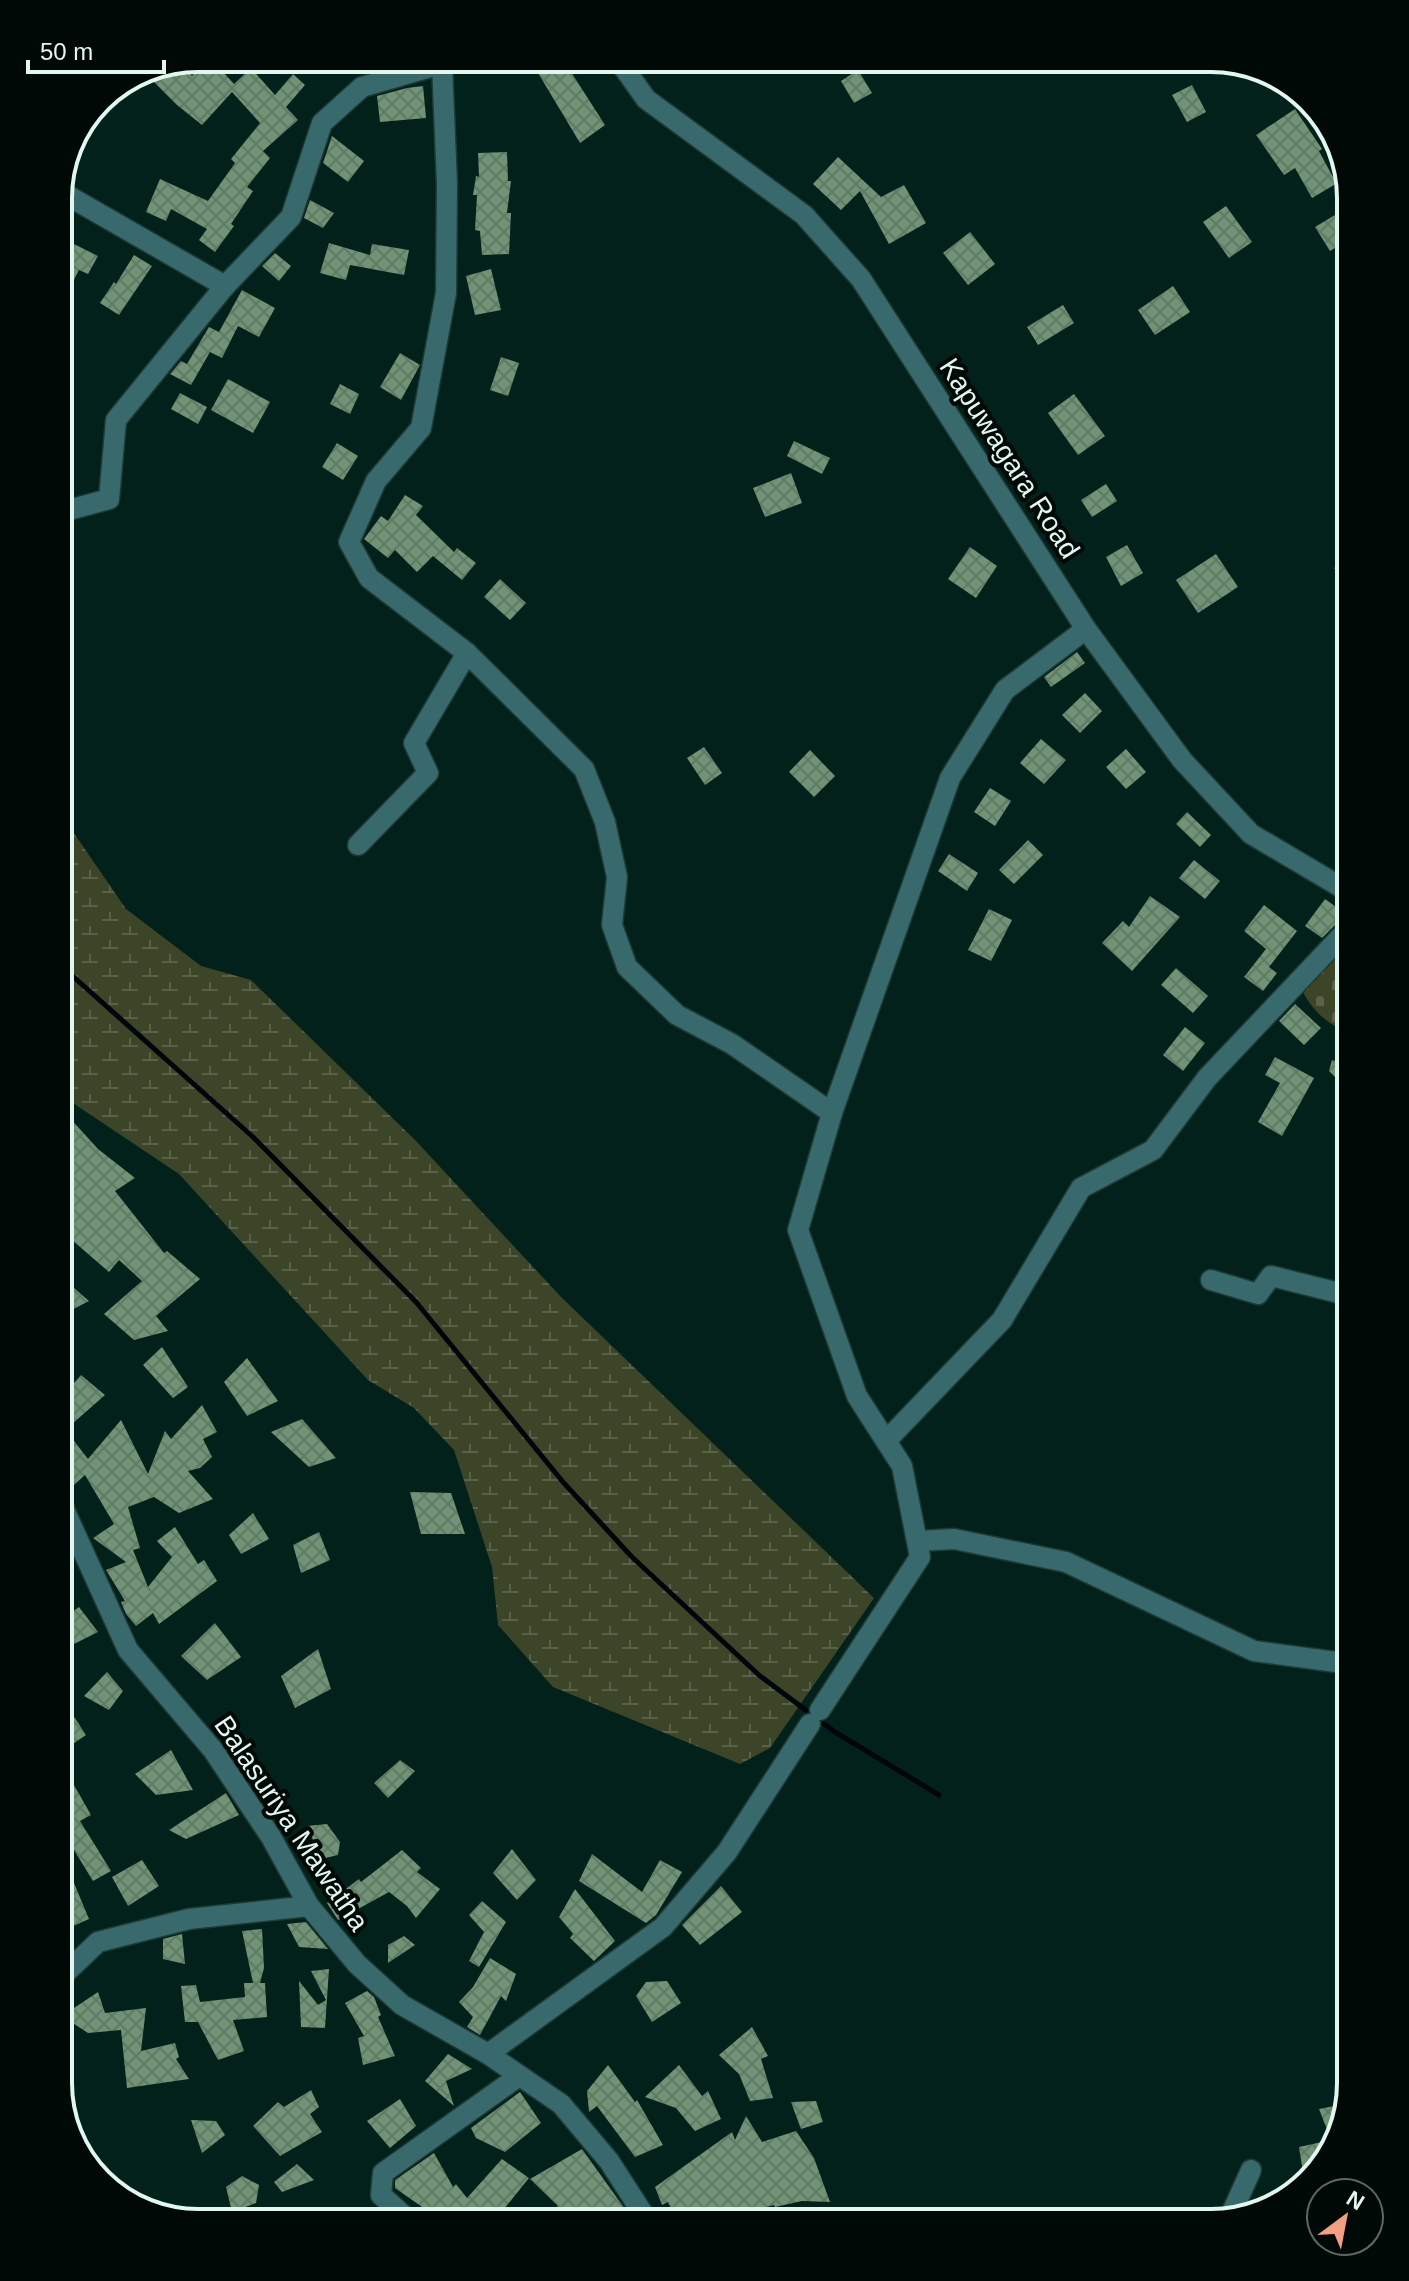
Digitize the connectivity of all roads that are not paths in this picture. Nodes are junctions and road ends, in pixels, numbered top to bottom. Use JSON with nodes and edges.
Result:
{"nodes":[{"id":1,"x":414,"y":72,"type":"edge"},
{"id":2,"x":452,"y":72,"type":"edge"},
{"id":3,"x":627,"y":72,"type":"edge"},
{"id":4,"x":72,"y":198,"type":"edge"},
{"id":5,"x":225,"y":286,"type":"junction"},
{"id":6,"x":72,"y":509,"type":"edge"},
{"id":7,"x":1086,"y":629,"type":"junction"},
{"id":8,"x":467,"y":653,"type":"junction"},
{"id":9,"x":358,"y":845,"type":"dead end"},
{"id":10,"x":1337,"y":885,"type":"edge"},
{"id":11,"x":1337,"y":941,"type":"edge"},
{"id":12,"x":832,"y":1113,"type":"junction"},
{"id":13,"x":1211,"y":1280,"type":"dead end"},
{"id":14,"x":1337,"y":1292,"type":"edge"},
{"id":15,"x":886,"y":1441,"type":"junction"},
{"id":16,"x":72,"y":1527,"type":"edge"},
{"id":17,"x":918,"y":1541,"type":"junction"},
{"id":18,"x":1337,"y":1662,"type":"edge"},
{"id":19,"x":309,"y":1906,"type":"junction"},
{"id":20,"x":72,"y":1967,"type":"edge"},
{"id":21,"x":488,"y":2054,"type":"junction"},
{"id":22,"x":519,"y":2076,"type":"junction"},
{"id":23,"x":1251,"y":2170,"type":"dead end"},
{"id":24,"x":1235,"y":2207,"type":"edge"},
{"id":25,"x":396,"y":2209,"type":"edge"},
{"id":26,"x":640,"y":2209,"type":"edge"}],
"edges":[{"from":1,"to":5,"type":"street"},
{"from":2,"to":8,"type":"street"},
{"from":3,"to":7,"type":"street","name":"Kapuwagara Road"},
{"from":4,"to":5,"type":"street"},
{"from":5,"to":6,"type":"street"},
{"from":7,"to":10,"type":"street","name":"Kapuwagara Road"},
{"from":7,"to":12,"type":"street"},
{"from":8,"to":9,"type":"street"},
{"from":8,"to":12,"type":"street"},
{"from":11,"to":15,"type":"street"},
{"from":12,"to":15,"type":"street"},
{"from":13,"to":14,"type":"street"},
{"from":15,"to":17,"type":"street"},
{"from":16,"to":19,"type":"street","name":"Balasuriya Mawatha"},
{"from":17,"to":18,"type":"street"},
{"from":17,"to":21,"type":"street"},
{"from":19,"to":20,"type":"street"},
{"from":19,"to":21,"type":"street","name":"Balasuriya Mawatha"},
{"from":21,"to":22,"type":"street","name":"Balasuriya Mawatha"},
{"from":22,"to":25,"type":"street"},
{"from":22,"to":26,"type":"street","name":"Balasuriya Mawatha"},
{"from":23,"to":24,"type":"street"}]}
